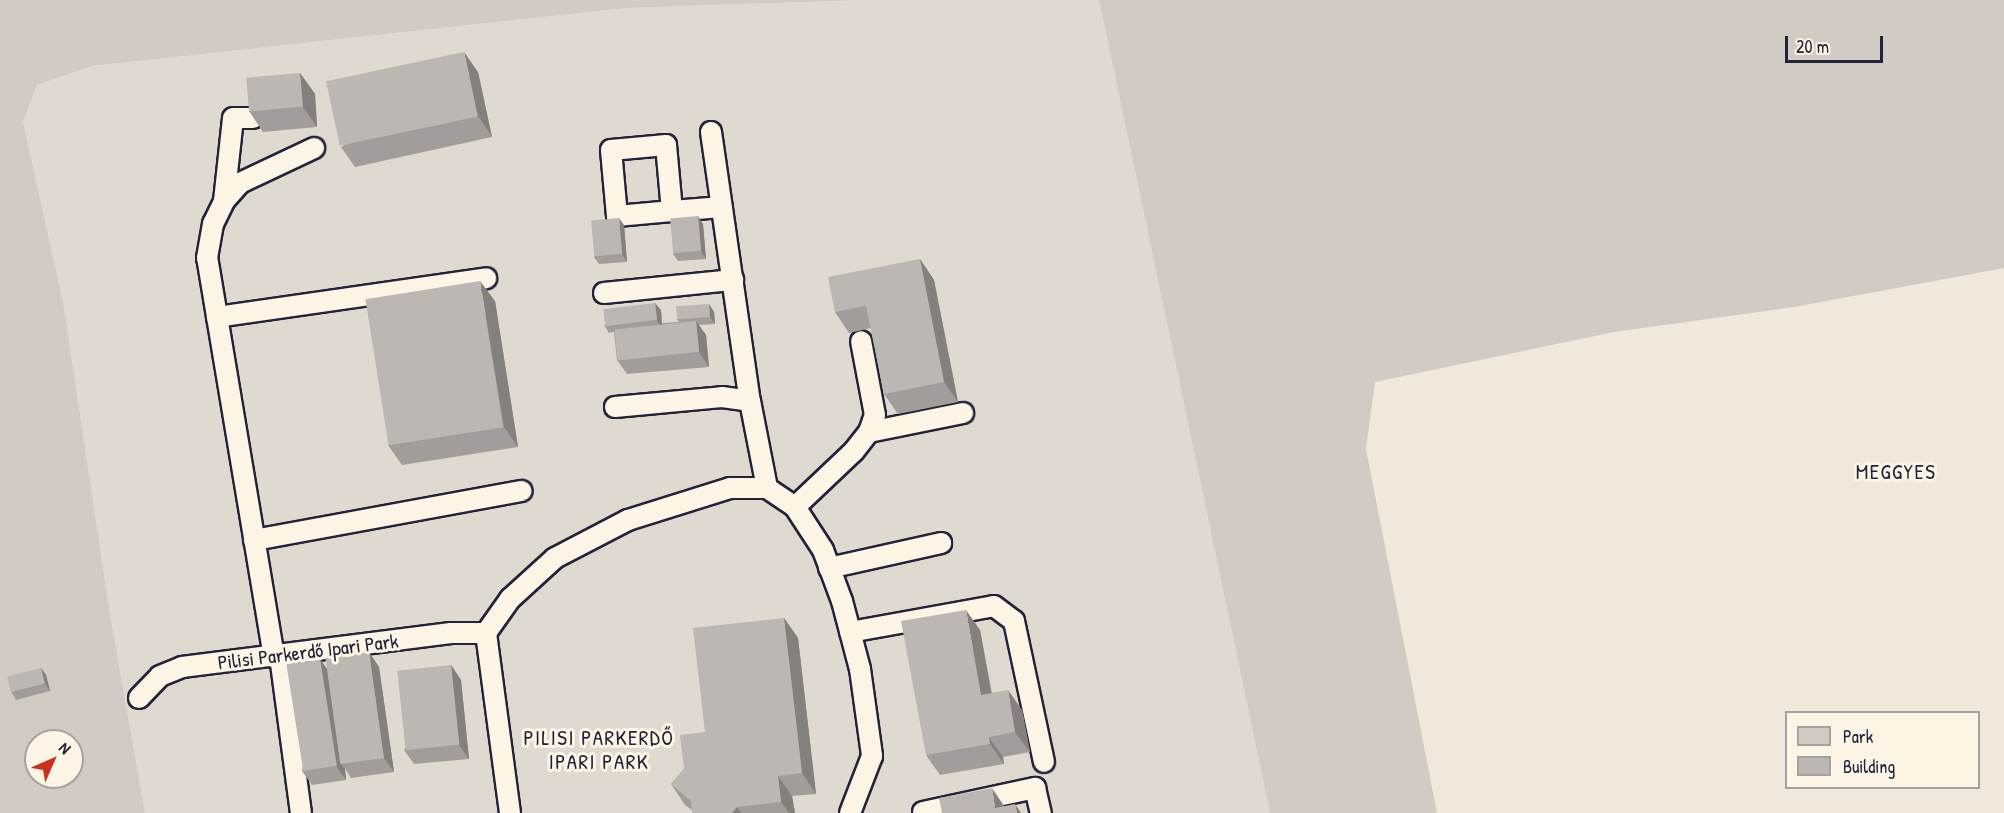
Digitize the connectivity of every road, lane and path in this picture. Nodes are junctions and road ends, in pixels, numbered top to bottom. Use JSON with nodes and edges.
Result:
{"nodes":[{"id":1,"x":253,"y":118,"type":"edge"},
{"id":2,"x":711,"y":132,"type":"dead end"},
{"id":3,"x":314,"y":148,"type":"dead end"},
{"id":4,"x":224,"y":201,"type":"junction"},
{"id":5,"x":722,"y":207,"type":"junction"},
{"id":6,"x":672,"y":211,"type":"dead end"},
{"id":7,"x":486,"y":278,"type":"dead end"},
{"id":8,"x":733,"y":280,"type":"junction"},
{"id":9,"x":604,"y":293,"type":"dead end"},
{"id":10,"x":217,"y":317,"type":"junction"},
{"id":11,"x":861,"y":341,"type":"dead end"},
{"id":12,"x":750,"y":401,"type":"junction"},
{"id":13,"x":615,"y":406,"type":"dead end"},
{"id":14,"x":963,"y":413,"type":"dead end"},
{"id":15,"x":869,"y":432,"type":"junction"},
{"id":16,"x":767,"y":488,"type":"junction"},
{"id":17,"x":522,"y":491,"type":"dead end"},
{"id":18,"x":795,"y":507,"type":"junction"},
{"id":19,"x":254,"y":540,"type":"junction"},
{"id":20,"x":941,"y":543,"type":"dead end"},
{"id":21,"x":830,"y":568,"type":"junction"},
{"id":22,"x":850,"y":632,"type":"junction"},
{"id":23,"x":486,"y":633,"type":"junction"},
{"id":24,"x":277,"y":656,"type":"junction"},
{"id":25,"x":139,"y":698,"type":"dead end"},
{"id":26,"x":1044,"y":762,"type":"dead end"},
{"id":27,"x":302,"y":813,"type":"edge"},
{"id":28,"x":510,"y":813,"type":"edge"},
{"id":29,"x":850,"y":813,"type":"edge"},
{"id":30,"x":922,"y":813,"type":"edge"},
{"id":31,"x":1041,"y":813,"type":"edge"}],
"edges":[{"from":1,"to":4,"type":"lane"},
{"from":2,"to":5,"type":"lane"},
{"from":3,"to":4,"type":"lane"},
{"from":4,"to":10,"type":"lane"},
{"from":5,"to":6,"type":"lane"},
{"from":5,"to":8,"type":"lane"},
{"from":7,"to":10,"type":"lane"},
{"from":8,"to":9,"type":"lane"},
{"from":8,"to":12,"type":"lane"},
{"from":10,"to":19,"type":"lane"},
{"from":11,"to":15,"type":"lane"},
{"from":12,"to":13,"type":"lane"},
{"from":12,"to":16,"type":"lane"},
{"from":14,"to":15,"type":"lane"},
{"from":15,"to":18,"type":"lane"},
{"from":16,"to":18,"type":"lane"},
{"from":16,"to":23,"type":"lane"},
{"from":17,"to":19,"type":"lane"},
{"from":18,"to":21,"type":"lane"},
{"from":19,"to":24,"type":"lane"},
{"from":20,"to":21,"type":"lane"},
{"from":21,"to":22,"type":"lane"},
{"from":22,"to":26,"type":"lane"},
{"from":22,"to":29,"type":"lane"},
{"from":23,"to":24,"type":"lane","name":"Pilisi Parkerdő Ipari Park"},
{"from":23,"to":28,"type":"lane"},
{"from":24,"to":25,"type":"lane","name":"Pilisi Parkerdő Ipari Park"},
{"from":24,"to":27,"type":"lane"},
{"from":30,"to":31,"type":"lane"}]}
